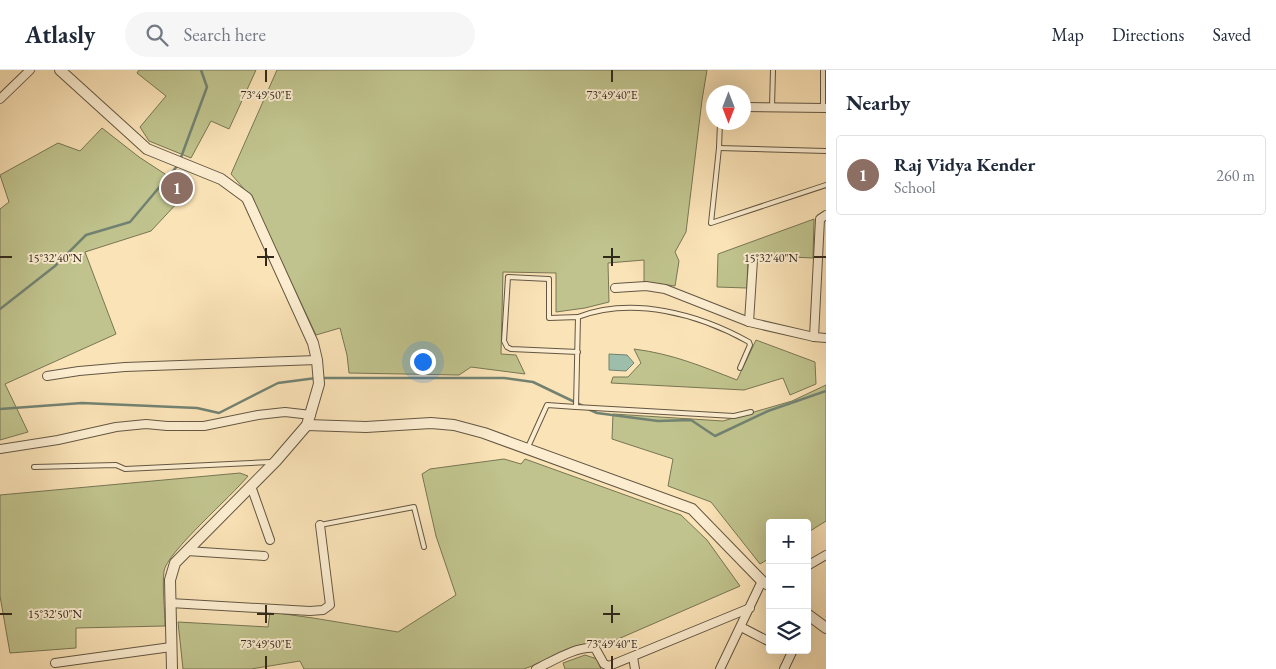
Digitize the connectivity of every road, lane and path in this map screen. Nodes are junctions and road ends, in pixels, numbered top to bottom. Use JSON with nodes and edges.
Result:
{"nodes":[{"id":1,"x":30,"y":70,"type":"edge"},
{"id":2,"x":60,"y":70,"type":"edge"},
{"id":3,"x":773,"y":70,"type":"edge"},
{"id":4,"x":823,"y":70,"type":"edge"},
{"id":5,"x":0,"y":99,"type":"edge"},
{"id":6,"x":751,"y":107,"type":"edge"},
{"id":7,"x":772,"y":108,"type":"junction"},
{"id":8,"x":824,"y":108,"type":"edge"},
{"id":9,"x":720,"y":130,"type":"edge"},
{"id":10,"x":719,"y":148,"type":"junction"},
{"id":11,"x":826,"y":151,"type":"edge"},
{"id":12,"x":826,"y":185,"type":"edge"},
{"id":13,"x":826,"y":215,"type":"edge"},
{"id":14,"x":753,"y":260,"type":"dead end"},
{"id":15,"x":615,"y":288,"type":"dead end"},
{"id":16,"x":578,"y":318,"type":"junction"},
{"id":17,"x":749,"y":322,"type":"junction"},
{"id":18,"x":814,"y":337,"type":"junction"},
{"id":19,"x":826,"y":338,"type":"edge"},
{"id":20,"x":578,"y":352,"type":"junction"},
{"id":21,"x":317,"y":360,"type":"junction"},
{"id":22,"x":740,"y":368,"type":"dead end"},
{"id":23,"x":47,"y":376,"type":"dead end"},
{"id":24,"x":576,"y":407,"type":"junction"},
{"id":25,"x":751,"y":412,"type":"dead end"},
{"id":26,"x":311,"y":414,"type":"junction"},
{"id":27,"x":308,"y":425,"type":"junction"},
{"id":28,"x":527,"y":449,"type":"junction"},
{"id":29,"x":0,"y":450,"type":"edge"},
{"id":30,"x":276,"y":461,"type":"junction"},
{"id":31,"x":34,"y":466,"type":"dead end"},
{"id":32,"x":251,"y":486,"type":"junction"},
{"id":33,"x":320,"y":524,"type":"joint"},
{"id":34,"x":270,"y":540,"type":"dead end"},
{"id":35,"x":424,"y":547,"type":"dead end"},
{"id":36,"x":187,"y":551,"type":"junction"},
{"id":37,"x":826,"y":555,"type":"edge"},
{"id":38,"x":264,"y":556,"type":"dead end"},
{"id":39,"x":810,"y":564,"type":"edge"},
{"id":40,"x":766,"y":584,"type":"edge"},
{"id":41,"x":170,"y":603,"type":"junction"},
{"id":42,"x":750,"y":608,"type":"junction"},
{"id":43,"x":811,"y":617,"type":"edge"},
{"id":44,"x":825,"y":624,"type":"edge"},
{"id":45,"x":740,"y":627,"type":"junction"},
{"id":46,"x":766,"y":640,"type":"edge"},
{"id":47,"x":171,"y":647,"type":"junction"},
{"id":48,"x":789,"y":654,"type":"edge"},
{"id":49,"x":633,"y":657,"type":"junction"},
{"id":50,"x":55,"y":663,"type":"dead end"},
{"id":51,"x":552,"y":666,"type":"edge"},
{"id":52,"x":172,"y":669,"type":"edge"},
{"id":53,"x":536,"y":669,"type":"edge"},
{"id":54,"x":635,"y":669,"type":"edge"},
{"id":55,"x":720,"y":669,"type":"edge"},
{"id":56,"x":784,"y":669,"type":"edge"}],
"edges":[{"from":1,"to":5,"type":"street"},
{"from":2,"to":21,"type":"street"},
{"from":3,"to":7,"type":"lane"},
{"from":4,"to":8,"type":"lane"},
{"from":6,"to":7,"type":"street"},
{"from":7,"to":8,"type":"street"},
{"from":9,"to":10,"type":"lane"},
{"from":10,"to":11,"type":"lane"},
{"from":10,"to":12,"type":"lane"},
{"from":13,"to":18,"type":"street"},
{"from":14,"to":17,"type":"street"},
{"from":15,"to":17,"type":"street"},
{"from":16,"to":20,"type":"lane"},
{"from":16,"to":20,"type":"lane"},
{"from":16,"to":22,"type":"lane"},
{"from":17,"to":18,"type":"street"},
{"from":18,"to":19,"type":"street"},
{"from":20,"to":24,"type":"lane"},
{"from":21,"to":23,"type":"street"},
{"from":21,"to":26,"type":"street"},
{"from":24,"to":25,"type":"lane"},
{"from":24,"to":28,"type":"lane"},
{"from":26,"to":27,"type":"street"},
{"from":26,"to":29,"type":"street"},
{"from":27,"to":28,"type":"street"},
{"from":27,"to":30,"type":"street"},
{"from":28,"to":40,"type":"street"},
{"from":30,"to":31,"type":"lane"},
{"from":30,"to":32,"type":"street"},
{"from":32,"to":34,"type":"street"},
{"from":32,"to":36,"type":"street"},
{"from":33,"to":35,"type":"lane"},
{"from":33,"to":41,"type":"street"},
{"from":36,"to":38,"type":"street"},
{"from":36,"to":41,"type":"street"},
{"from":37,"to":39,"type":"street"},
{"from":40,"to":42,"type":"street"},
{"from":41,"to":47,"type":"street"},
{"from":42,"to":45,"type":"street"},
{"from":42,"to":49,"type":"street"},
{"from":43,"to":44,"type":"street"},
{"from":45,"to":46,"type":"street"},
{"from":45,"to":55,"type":"street"},
{"from":47,"to":50,"type":"street"},
{"from":47,"to":52,"type":"street"},
{"from":48,"to":56,"type":"street"},
{"from":49,"to":51,"type":"street"},
{"from":49,"to":54,"type":"street"},
{"from":51,"to":53,"type":"street"}]}
